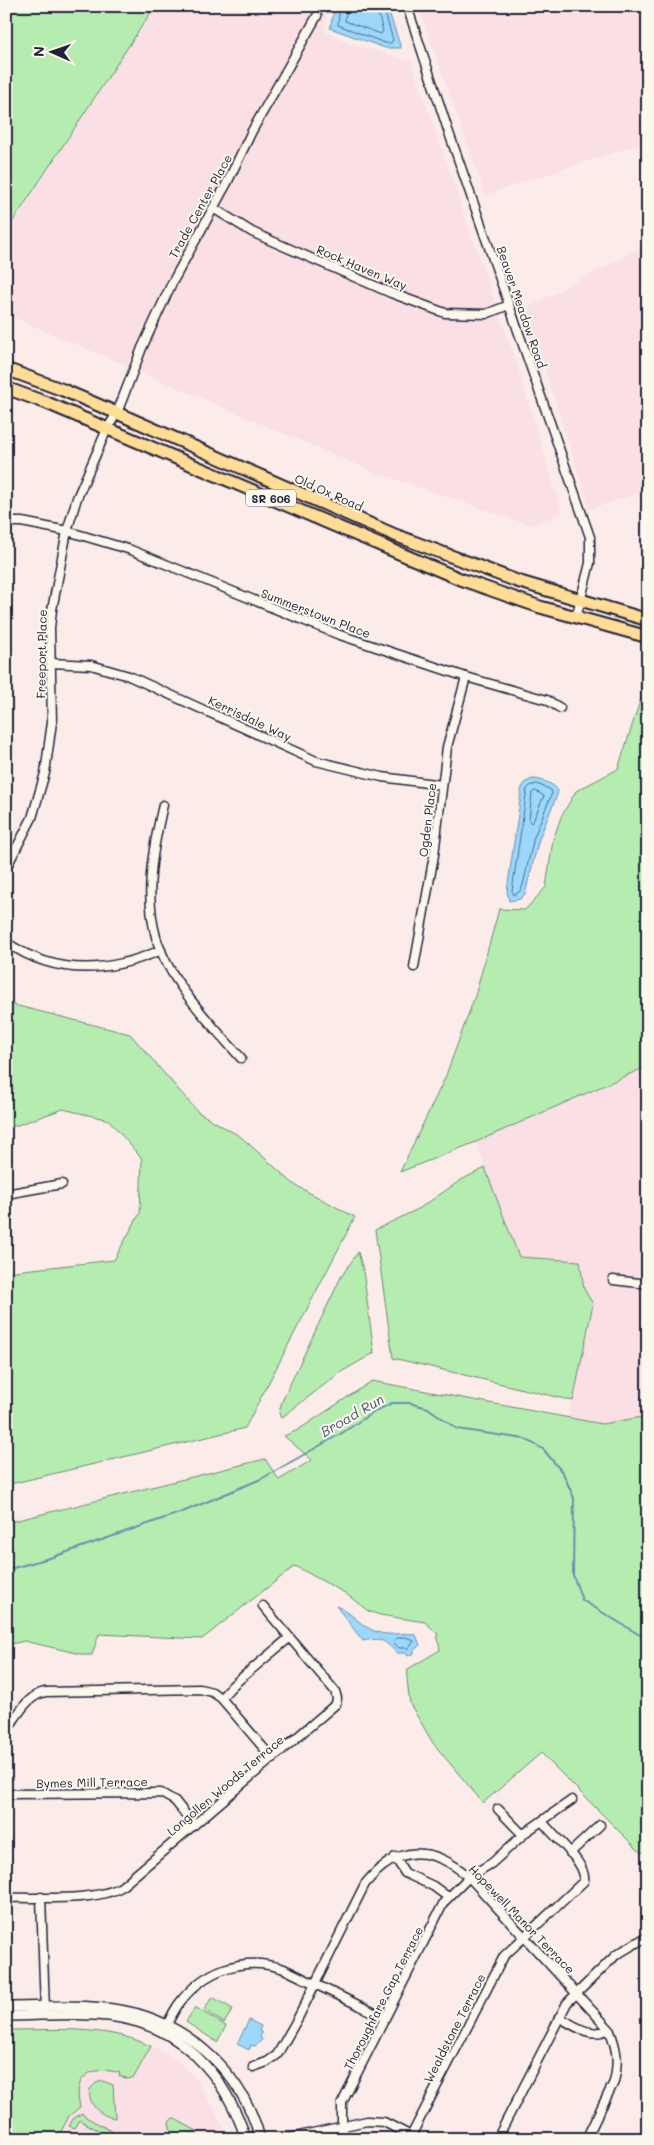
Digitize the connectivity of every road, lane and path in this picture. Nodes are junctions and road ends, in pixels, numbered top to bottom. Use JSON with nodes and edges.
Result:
{"nodes":[{"id":1,"x":407,"y":6,"type":"edge"},
{"id":2,"x":317,"y":16,"type":"dead end"},
{"id":3,"x":213,"y":208,"type":"junction"},
{"id":4,"x":509,"y":304,"type":"junction"},
{"id":5,"x":6,"y":369,"type":"edge"},
{"id":6,"x":6,"y":388,"type":"edge"},
{"id":7,"x":117,"y":413,"type":"junction"},
{"id":8,"x":108,"y":429,"type":"junction"},
{"id":9,"x":6,"y":522,"type":"edge"},
{"id":10,"x":67,"y":531,"type":"junction"},
{"id":11,"x":580,"y":601,"type":"junction"},
{"id":12,"x":576,"y":618,"type":"junction"},
{"id":13,"x":648,"y":620,"type":"edge"},
{"id":14,"x":648,"y":637,"type":"edge"},
{"id":15,"x":51,"y":663,"type":"junction"},
{"id":16,"x":466,"y":677,"type":"junction"},
{"id":17,"x":560,"y":708,"type":"dead end"},
{"id":18,"x":442,"y":785,"type":"junction"},
{"id":19,"x":163,"y":805,"type":"dead end"},
{"id":20,"x":6,"y":868,"type":"edge"},
{"id":21,"x":6,"y":942,"type":"edge"},
{"id":22,"x":161,"y":950,"type":"junction"},
{"id":23,"x":414,"y":967,"type":"dead end"},
{"id":24,"x":241,"y":1058,"type":"dead end"},
{"id":25,"x":62,"y":1184,"type":"dead end"},
{"id":26,"x":6,"y":1194,"type":"edge"},
{"id":27,"x":613,"y":1280,"type":"dead end"},
{"id":28,"x":648,"y":1284,"type":"edge"},
{"id":29,"x":263,"y":1606,"type":"dead end"},
{"id":30,"x":290,"y":1638,"type":"junction"},
{"id":31,"x":222,"y":1698,"type":"junction"},
{"id":32,"x":6,"y":1731,"type":"edge"},
{"id":33,"x":273,"y":1759,"type":"junction"},
{"id":34,"x":6,"y":1794,"type":"edge"},
{"id":35,"x":572,"y":1800,"type":"dead end"},
{"id":36,"x":498,"y":1809,"type":"dead end"},
{"id":37,"x":542,"y":1821,"type":"junction"},
{"id":38,"x":194,"y":1825,"type":"junction"},
{"id":39,"x":600,"y":1825,"type":"dead end"},
{"id":40,"x":522,"y":1836,"type":"junction"},
{"id":41,"x":570,"y":1853,"type":"junction"},
{"id":42,"x":394,"y":1858,"type":"junction"},
{"id":43,"x":469,"y":1877,"type":"junction"},
{"id":44,"x":41,"y":1897,"type":"junction"},
{"id":45,"x":448,"y":1897,"type":"junction"},
{"id":46,"x":6,"y":1898,"type":"edge"},
{"id":47,"x":524,"y":1936,"type":"junction"},
{"id":48,"x":648,"y":1936,"type":"edge"},
{"id":49,"x":315,"y":1983,"type":"junction"},
{"id":50,"x":576,"y":1992,"type":"junction"},
{"id":51,"x":6,"y":2007,"type":"edge"},
{"id":52,"x":45,"y":2011,"type":"junction"},
{"id":53,"x":6,"y":2016,"type":"edge"},
{"id":54,"x":559,"y":2017,"type":"junction"},
{"id":55,"x":385,"y":2018,"type":"junction"},
{"id":56,"x":165,"y":2029,"type":"junction"},
{"id":57,"x":609,"y":2029,"type":"junction"},
{"id":58,"x":253,"y":2067,"type":"dead end"},
{"id":59,"x":342,"y":2126,"type":"junction"},
{"id":60,"x":414,"y":2137,"type":"edge"},
{"id":61,"x":246,"y":2139,"type":"edge"},
{"id":62,"x":260,"y":2139,"type":"edge"},
{"id":63,"x":285,"y":2139,"type":"edge"},
{"id":64,"x":345,"y":2139,"type":"edge"},
{"id":65,"x":497,"y":2139,"type":"edge"},
{"id":66,"x":586,"y":2139,"type":"edge"}],
"edges":[{"from":1,"to":4,"type":"street","name":"Beaver Meadow Road"},
{"from":2,"to":3,"type":"street","name":"Trade Center Place"},
{"from":3,"to":4,"type":"street","name":"Rock Haven Way"},
{"from":3,"to":7,"type":"street","name":"Trade Center Place"},
{"from":4,"to":11,"type":"street","name":"Beaver Meadow Road"},
{"from":5,"to":7,"type":"main road","name":"Old Ox Road","number":"SR 606"},
{"from":6,"to":8,"type":"main road","number":"SR 606"},
{"from":7,"to":8,"type":"street","name":"Freeport Place"},
{"from":7,"to":11,"type":"main road","name":"Old Ox Road","number":"SR 606"},
{"from":8,"to":10,"type":"street","name":"Freeport Place"},
{"from":8,"to":12,"type":"main road","number":"SR 606"},
{"from":9,"to":10,"type":"street","name":"Summerstown Place"},
{"from":10,"to":15,"type":"street","name":"Freeport Place"},
{"from":10,"to":16,"type":"street","name":"Summerstown Place"},
{"from":11,"to":12,"type":"street","name":"Beaver Meadow Road"},
{"from":11,"to":13,"type":"main road","name":"Old Ox Road","number":"SR 606"},
{"from":12,"to":14,"type":"main road","number":"SR 606"},
{"from":15,"to":18,"type":"street","name":"Kerrisdale Way"},
{"from":15,"to":20,"type":"street","name":"Freeport Place"},
{"from":16,"to":17,"type":"street","name":"Summerstown Place"},
{"from":16,"to":18,"type":"street","name":"Ogden Place"},
{"from":18,"to":23,"type":"street","name":"Ogden Place"},
{"from":19,"to":22,"type":"street"},
{"from":21,"to":22,"type":"street"},
{"from":22,"to":24,"type":"street"},
{"from":25,"to":26,"type":"street"},
{"from":27,"to":28,"type":"street"},
{"from":29,"to":30,"type":"street","name":"Longollen Woods Terrace"},
{"from":30,"to":31,"type":"street"},
{"from":30,"to":33,"type":"street","name":"Longollen Woods Terrace"},
{"from":31,"to":32,"type":"street"},
{"from":31,"to":33,"type":"street"},
{"from":33,"to":38,"type":"street","name":"Longollen Woods Terrace"},
{"from":34,"to":38,"type":"street","name":"Bymes Mill Terrace"},
{"from":35,"to":37,"type":"street","name":"Thoroughfare Gap Terrace"},
{"from":36,"to":40,"type":"street"},
{"from":37,"to":40,"type":"street","name":"Thoroughfare Gap Terrace"},
{"from":37,"to":41,"type":"street","name":"Wealdstone Terrace"},
{"from":38,"to":44,"type":"street","name":"Longollen Woods Terrace"},
{"from":39,"to":41,"type":"street"},
{"from":40,"to":43,"type":"street","name":"Thoroughfare Gap Terrace"},
{"from":41,"to":47,"type":"street","name":"Wealdstone Terrace"},
{"from":42,"to":43,"type":"street","name":"Hopewell Manor Terrace"},
{"from":42,"to":45,"type":"street"},
{"from":42,"to":49,"type":"street","name":"Hopewell Manor Terrace"},
{"from":43,"to":45,"type":"street","name":"Thoroughfare Gap Terrace"},
{"from":43,"to":47,"type":"street","name":"Hopewell Manor Terrace"},
{"from":44,"to":46,"type":"street","name":"Longollen Woods Terrace"},
{"from":44,"to":52,"type":"street"},
{"from":45,"to":55,"type":"street","name":"Thoroughfare Gap Terrace"},
{"from":47,"to":50,"type":"street","name":"Hopewell Manor Terrace"},
{"from":47,"to":60,"type":"street","name":"Wealdstone Terrace"},
{"from":48,"to":50,"type":"street"},
{"from":49,"to":55,"type":"street"},
{"from":49,"to":56,"type":"street"},
{"from":49,"to":58,"type":"street","name":"Hopewell Manor Terrace"},
{"from":50,"to":54,"type":"street"},
{"from":50,"to":57,"type":"street","name":"Hopewell Manor Terrace"},
{"from":51,"to":52,"type":"street"},
{"from":52,"to":53,"type":"street"},
{"from":52,"to":56,"type":"street"},
{"from":54,"to":57,"type":"street"},
{"from":54,"to":65,"type":"street"},
{"from":55,"to":59,"type":"street","name":"Thoroughfare Gap Terrace"},
{"from":56,"to":61,"type":"street"},
{"from":56,"to":62,"type":"street"},
{"from":57,"to":66,"type":"street","name":"Hopewell Manor Terrace"},
{"from":59,"to":60,"type":"street"},
{"from":59,"to":63,"type":"street"},
{"from":59,"to":64,"type":"street","name":"Thoroughfare Gap Terrace"}]}
